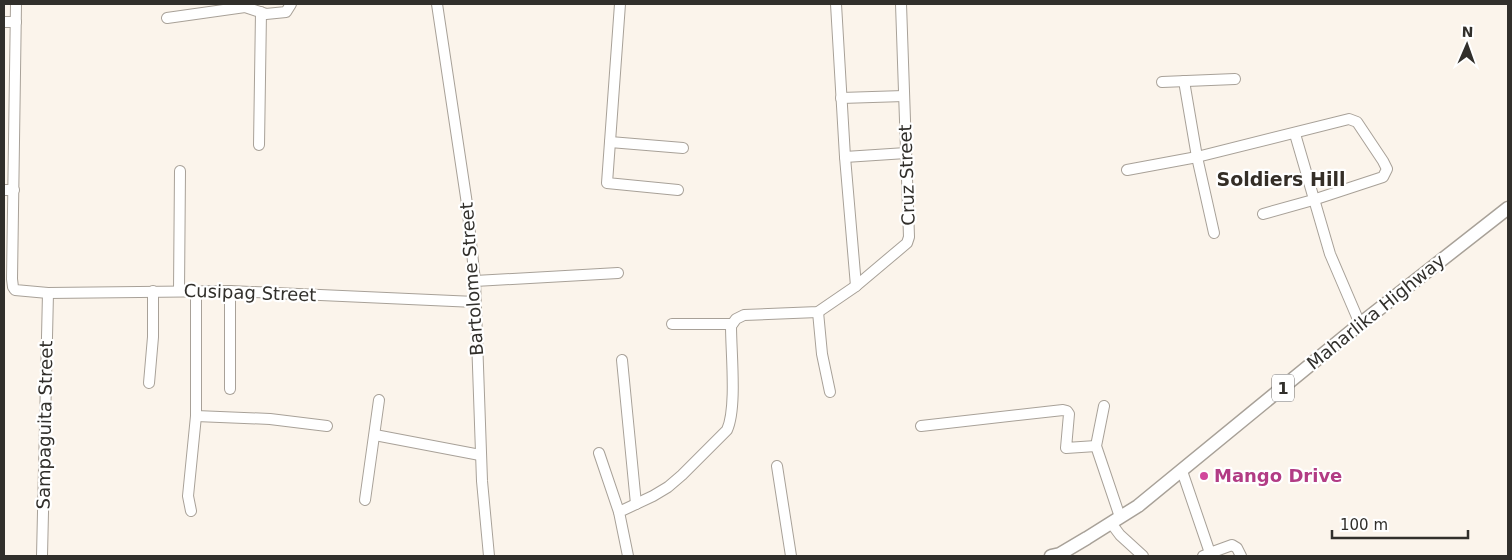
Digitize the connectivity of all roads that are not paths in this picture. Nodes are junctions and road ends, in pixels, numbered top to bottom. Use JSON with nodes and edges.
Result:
{"nodes":[{"id":1,"x":16,"y":4,"type":"edge"},
{"id":2,"x":290,"y":4,"type":"edge"},
{"id":3,"x":437,"y":4,"type":"edge"},
{"id":4,"x":620,"y":4,"type":"edge"},
{"id":5,"x":836,"y":4,"type":"edge"},
{"id":6,"x":901,"y":4,"type":"edge"},
{"id":7,"x":261,"y":12,"type":"junction"},
{"id":8,"x":167,"y":18,"type":"dead end"},
{"id":9,"x":4,"y":22,"type":"edge"},
{"id":10,"x":16,"y":22,"type":"junction"},
{"id":11,"x":1235,"y":79,"type":"dead end"},
{"id":12,"x":1184,"y":81,"type":"junction"},
{"id":13,"x":1162,"y":82,"type":"dead end"},
{"id":14,"x":904,"y":96,"type":"junction"},
{"id":15,"x":841,"y":98,"type":"junction"},
{"id":16,"x":1295,"y":134,"type":"junction"},
{"id":17,"x":610,"y":142,"type":"junction"},
{"id":18,"x":259,"y":145,"type":"dead end"},
{"id":19,"x":683,"y":148,"type":"dead end"},
{"id":20,"x":906,"y":153,"type":"junction"},
{"id":21,"x":845,"y":157,"type":"junction"},
{"id":22,"x":1197,"y":157,"type":"junction"},
{"id":23,"x":1127,"y":170,"type":"dead end"},
{"id":24,"x":180,"y":171,"type":"dead end"},
{"id":25,"x":9,"y":190,"type":"edge"},
{"id":26,"x":678,"y":190,"type":"dead end"},
{"id":27,"x":1313,"y":200,"type":"junction"},
{"id":28,"x":1508,"y":208,"type":"edge"},
{"id":29,"x":1263,"y":214,"type":"dead end"},
{"id":30,"x":1214,"y":234,"type":"dead end"},
{"id":31,"x":618,"y":273,"type":"dead end"},
{"id":32,"x":475,"y":281,"type":"junction"},
{"id":33,"x":856,"y":286,"type":"junction"},
{"id":34,"x":153,"y":291,"type":"junction"},
{"id":35,"x":179,"y":291,"type":"junction"},
{"id":36,"x":196,"y":291,"type":"junction"},
{"id":37,"x":230,"y":291,"type":"junction"},
{"id":38,"x":48,"y":293,"type":"junction"},
{"id":39,"x":476,"y":302,"type":"junction"},
{"id":40,"x":818,"y":312,"type":"junction"},
{"id":41,"x":672,"y":324,"type":"dead end"},
{"id":42,"x":732,"y":324,"type":"junction"},
{"id":43,"x":1360,"y":324,"type":"junction"},
{"id":44,"x":622,"y":360,"type":"dead end"},
{"id":45,"x":149,"y":383,"type":"dead end"},
{"id":46,"x":230,"y":390,"type":"dead end"},
{"id":47,"x":830,"y":392,"type":"dead end"},
{"id":48,"x":379,"y":400,"type":"dead end"},
{"id":49,"x":1104,"y":406,"type":"dead end"},
{"id":50,"x":196,"y":416,"type":"junction"},
{"id":51,"x":327,"y":426,"type":"dead end"},
{"id":52,"x":921,"y":426,"type":"dead end"},
{"id":53,"x":375,"y":435,"type":"junction"},
{"id":54,"x":1096,"y":446,"type":"junction"},
{"id":55,"x":598,"y":453,"type":"dead end"},
{"id":56,"x":480,"y":455,"type":"junction"},
{"id":57,"x":777,"y":466,"type":"dead end"},
{"id":58,"x":1182,"y":471,"type":"junction"},
{"id":59,"x":365,"y":500,"type":"dead end"},
{"id":60,"x":636,"y":504,"type":"junction"},
{"id":61,"x":191,"y":511,"type":"dead end"},
{"id":62,"x":619,"y":512,"type":"junction"},
{"id":63,"x":1116,"y":520,"type":"junction"},
{"id":64,"x":1206,"y":554,"type":"edge"},
{"id":65,"x":42,"y":556,"type":"edge"},
{"id":66,"x":490,"y":556,"type":"edge"},
{"id":67,"x":628,"y":556,"type":"edge"},
{"id":68,"x":791,"y":556,"type":"edge"},
{"id":69,"x":1051,"y":556,"type":"edge"},
{"id":70,"x":1143,"y":556,"type":"edge"},
{"id":71,"x":1241,"y":556,"type":"edge"}],
"edges":[{"from":1,"to":10,"type":"street"},
{"from":2,"to":7,"type":"street"},
{"from":3,"to":32,"type":"street","name":"Bartolome Street"},
{"from":4,"to":17,"type":"street"},
{"from":5,"to":15,"type":"street"},
{"from":6,"to":14,"type":"street","name":"Cruz Street"},
{"from":7,"to":8,"type":"street"},
{"from":7,"to":18,"type":"street"},
{"from":9,"to":10,"type":"street"},
{"from":10,"to":25,"type":"street"},
{"from":11,"to":12,"type":"street"},
{"from":12,"to":13,"type":"street"},
{"from":12,"to":22,"type":"street"},
{"from":14,"to":15,"type":"street"},
{"from":14,"to":20,"type":"street","name":"Cruz Street"},
{"from":15,"to":21,"type":"street"},
{"from":16,"to":22,"type":"street"},
{"from":16,"to":27,"type":"street"},
{"from":16,"to":27,"type":"street"},
{"from":17,"to":19,"type":"street"},
{"from":17,"to":26,"type":"street"},
{"from":20,"to":21,"type":"street"},
{"from":20,"to":33,"type":"street","name":"Cruz Street"},
{"from":21,"to":33,"type":"street"},
{"from":22,"to":23,"type":"street"},
{"from":22,"to":30,"type":"street"},
{"from":24,"to":35,"type":"street"},
{"from":25,"to":38,"type":"street","name":"Cusipag Street"},
{"from":27,"to":29,"type":"street"},
{"from":27,"to":43,"type":"street"},
{"from":28,"to":43,"type":"main road","name":"Maharlika Highway","number":"1"},
{"from":31,"to":32,"type":"street"},
{"from":32,"to":39,"type":"street","name":"Bartolome Street"},
{"from":33,"to":40,"type":"street","name":"Cruz Street"},
{"from":34,"to":35,"type":"street","name":"Cusipag Street"},
{"from":34,"to":38,"type":"street","name":"Cusipag Street"},
{"from":34,"to":45,"type":"street"},
{"from":35,"to":36,"type":"street","name":"Cusipag Street"},
{"from":36,"to":37,"type":"street","name":"Cusipag Street"},
{"from":36,"to":50,"type":"street"},
{"from":37,"to":39,"type":"street","name":"Cusipag Street"},
{"from":37,"to":46,"type":"street"},
{"from":38,"to":65,"type":"street","name":"Sampaguita Street"},
{"from":39,"to":56,"type":"street","name":"Bartolome Street"},
{"from":40,"to":42,"type":"street"},
{"from":40,"to":47,"type":"street"},
{"from":41,"to":42,"type":"street"},
{"from":42,"to":60,"type":"street"},
{"from":43,"to":58,"type":"main road","name":"Maharlika Highway","number":"1"},
{"from":44,"to":60,"type":"street"},
{"from":48,"to":53,"type":"street"},
{"from":49,"to":54,"type":"street"},
{"from":50,"to":51,"type":"street"},
{"from":50,"to":61,"type":"street"},
{"from":52,"to":54,"type":"street"},
{"from":53,"to":56,"type":"street"},
{"from":53,"to":59,"type":"street"},
{"from":54,"to":63,"type":"street"},
{"from":55,"to":62,"type":"street"},
{"from":56,"to":66,"type":"street","name":"Bartolome Street"},
{"from":57,"to":68,"type":"street"},
{"from":58,"to":63,"type":"main road","name":"Maharlika Highway","number":"1"},
{"from":58,"to":64,"type":"street"},
{"from":60,"to":62,"type":"street"},
{"from":62,"to":67,"type":"street"},
{"from":63,"to":69,"type":"main road","name":"Maharlika Highway","number":"1"},
{"from":63,"to":70,"type":"street"},
{"from":64,"to":71,"type":"street"}]}
